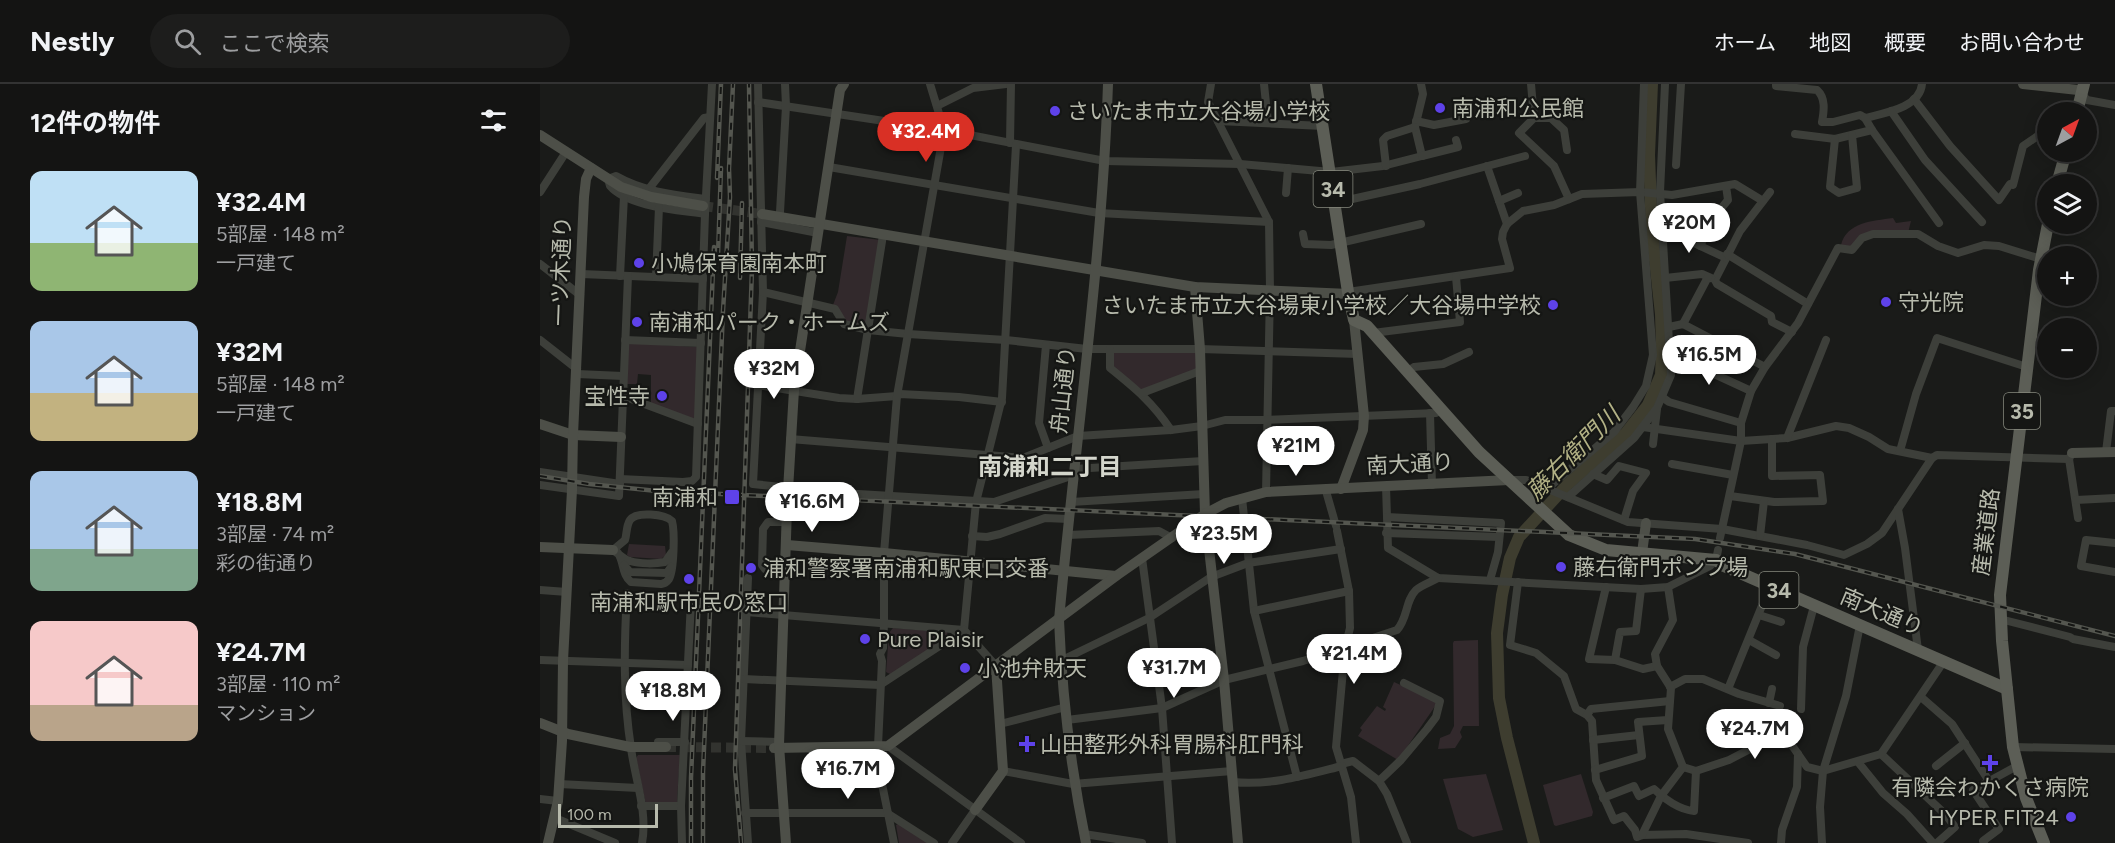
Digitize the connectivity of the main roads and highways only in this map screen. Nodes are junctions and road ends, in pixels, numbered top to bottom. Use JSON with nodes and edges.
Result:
{"nodes":[{"id":1,"x":1316,"y":84,"type":"edge"},
{"id":2,"x":2037,"y":300,"type":"edge"},
{"id":3,"x":2007,"y":689,"type":"junction"},
{"id":4,"x":2044,"y":843,"type":"edge"}],
"edges":[{"from":1,"to":3,"type":"main road","name":"南大通り","number":"34"},
{"from":2,"to":3,"type":"main road","name":"産業道路","number":"35"},
{"from":3,"to":4,"type":"main road","name":"産業道路"}]}
